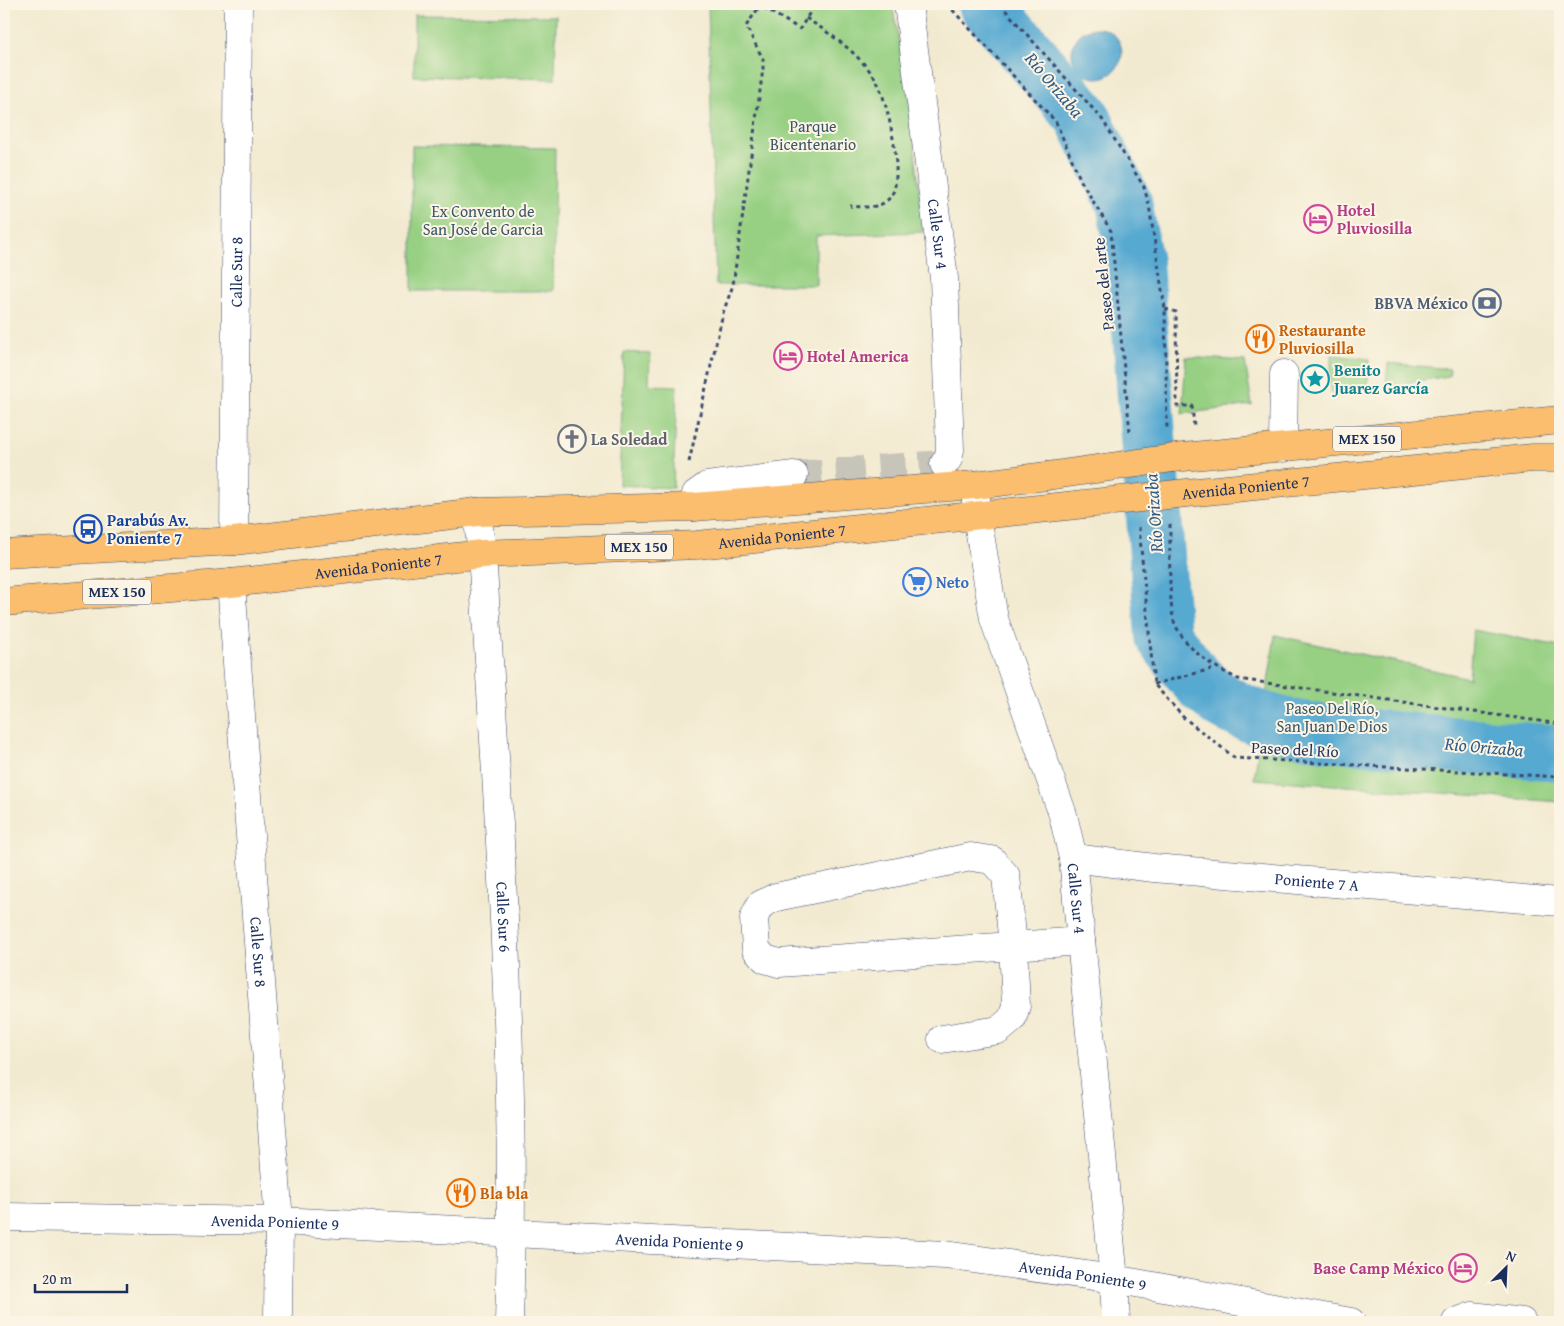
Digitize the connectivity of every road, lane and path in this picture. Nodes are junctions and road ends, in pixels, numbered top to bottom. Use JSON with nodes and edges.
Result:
{"nodes":[{"id":1,"x":238,"y":4,"type":"edge"},
{"id":2,"x":815,"y":4,"type":"edge"},
{"id":3,"x":908,"y":4,"type":"edge"},
{"id":4,"x":947,"y":4,"type":"edge"},
{"id":5,"x":759,"y":5,"type":"edge"},
{"id":6,"x":806,"y":18,"type":"junction"},
{"id":7,"x":850,"y":206,"type":"dead end"},
{"id":8,"x":1165,"y":310,"type":"dead end"},
{"id":9,"x":1284,"y":374,"type":"dead end"},
{"id":10,"x":1560,"y":420,"type":"edge"},
{"id":11,"x":1194,"y":430,"type":"dead end"},
{"id":12,"x":1130,"y":438,"type":"dead end"},
{"id":13,"x":1283,"y":448,"type":"junction"},
{"id":14,"x":1560,"y":458,"type":"edge"},
{"id":15,"x":688,"y":464,"type":"dead end"},
{"id":16,"x":944,"y":464,"type":"dead end"},
{"id":17,"x":794,"y":475,"type":"tunnel mouth"},
{"id":18,"x":976,"y":485,"type":"junction"},
{"id":19,"x":694,"y":507,"type":"junction"},
{"id":20,"x":477,"y":512,"type":"junction"},
{"id":21,"x":977,"y":516,"type":"junction"},
{"id":22,"x":1138,"y":517,"type":"dead end"},
{"id":23,"x":234,"y":540,"type":"junction"},
{"id":24,"x":4,"y":554,"type":"edge"},
{"id":25,"x":482,"y":554,"type":"junction"},
{"id":26,"x":230,"y":583,"type":"junction"},
{"id":27,"x":4,"y":602,"type":"edge"},
{"id":28,"x":1215,"y":668,"type":"dead end"},
{"id":29,"x":1154,"y":684,"type":"junction"},
{"id":30,"x":1560,"y":777,"type":"edge"},
{"id":31,"x":1073,"y":858,"type":"junction"},
{"id":32,"x":1560,"y":902,"type":"edge"},
{"id":33,"x":1081,"y":941,"type":"junction"},
{"id":34,"x":1014,"y":945,"type":"junction"},
{"id":35,"x":942,"y":1039,"type":"dead end"},
{"id":36,"x":4,"y":1217,"type":"edge"},
{"id":37,"x":279,"y":1221,"type":"junction"},
{"id":38,"x":512,"y":1234,"type":"junction"},
{"id":39,"x":1114,"y":1279,"type":"junction"},
{"id":40,"x":278,"y":1322,"type":"edge"},
{"id":41,"x":509,"y":1322,"type":"edge"},
{"id":42,"x":1116,"y":1322,"type":"edge"},
{"id":43,"x":1351,"y":1322,"type":"edge"},
{"id":44,"x":1456,"y":1322,"type":"edge"},
{"id":45,"x":1522,"y":1322,"type":"edge"}],
"edges":[{"from":1,"to":23,"type":"street","name":"Calle Sur 8"},
{"from":2,"to":6,"type":"path"},
{"from":3,"to":16,"type":"street","name":"Calle Sur 4"},
{"from":4,"to":12,"type":"path","name":"Paseo del arte"},
{"from":5,"to":6,"type":"path"},
{"from":5,"to":15,"type":"path"},
{"from":6,"to":7,"type":"path"},
{"from":8,"to":11,"type":"path"},
{"from":9,"to":13,"type":"street"},
{"from":10,"to":13,"type":"main road","name":"Avenida Poniente 7","number":"MEX 150"},
{"from":13,"to":18,"type":"main road","name":"Avenida Poniente 7","number":"MEX 150","bridge":true},
{"from":14,"to":21,"type":"main road","name":"Avenida Poniente 7","number":"MEX 150","bridge":true},
{"from":17,"to":19,"type":"street"},
{"from":18,"to":19,"type":"main road","name":"Avenida Poniente 7","number":"MEX 150"},
{"from":18,"to":21,"type":"street","name":"Calle Sur 4"},
{"from":19,"to":20,"type":"main road","name":"Avenida Poniente 7","number":"MEX 150"},
{"from":20,"to":23,"type":"main road","name":"Avenida Poniente 7","number":"MEX 150"},
{"from":20,"to":25,"type":"street","name":"Calle Sur 6"},
{"from":21,"to":25,"type":"main road","name":"Avenida Poniente 7","number":"MEX 150"},
{"from":21,"to":31,"type":"street","name":"Calle Sur 4"},
{"from":22,"to":29,"type":"path"},
{"from":23,"to":24,"type":"main road","name":"Avenida Poniente 7","number":"MEX 150"},
{"from":25,"to":26,"type":"main road","name":"Avenida Poniente 7","number":"MEX 150"},
{"from":25,"to":38,"type":"street","name":"Calle Sur 6"},
{"from":26,"to":27,"type":"main road","name":"Avenida Poniente 7","number":"MEX 150"},
{"from":26,"to":37,"type":"street","name":"Calle Sur 8"},
{"from":28,"to":29,"type":"path"},
{"from":29,"to":30,"type":"path","name":"Paseo del Río"},
{"from":31,"to":32,"type":"street","name":"Poniente 7 A"},
{"from":31,"to":33,"type":"street","name":"Calle Sur 4"},
{"from":33,"to":34,"type":"street"},
{"from":33,"to":39,"type":"street","name":"Calle Sur 4"},
{"from":34,"to":34,"type":"street"},
{"from":34,"to":35,"type":"street"},
{"from":36,"to":37,"type":"street","name":"Avenida Poniente 9"},
{"from":37,"to":38,"type":"street","name":"Avenida Poniente 9"},
{"from":37,"to":40,"type":"street","name":"Calle Sur 8"},
{"from":38,"to":39,"type":"street","name":"Avenida Poniente 9"},
{"from":38,"to":41,"type":"street","name":"Calle Sur 6"},
{"from":39,"to":42,"type":"street","name":"Calle Sur 4"},
{"from":39,"to":43,"type":"street","name":"Avenida Poniente 9"},
{"from":44,"to":45,"type":"street"}]}
